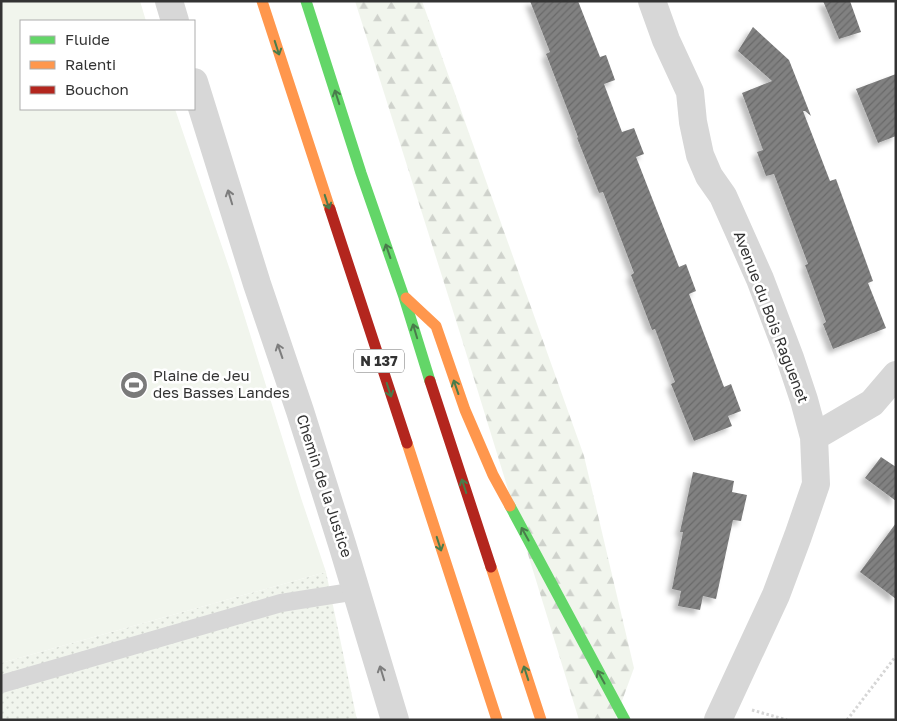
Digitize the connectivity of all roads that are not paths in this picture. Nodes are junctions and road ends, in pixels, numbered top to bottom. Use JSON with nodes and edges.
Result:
{"nodes":[{"id":1,"x":168,"y":1,"type":"edge"},
{"id":2,"x":262,"y":1,"type":"edge"},
{"id":3,"x":306,"y":1,"type":"edge"},
{"id":4,"x":652,"y":1,"type":"edge"},
{"id":5,"x":175,"y":20,"type":"edge"},
{"id":6,"x":195,"y":85,"type":"edge"},
{"id":7,"x":404,"y":297,"type":"junction"},
{"id":8,"x":896,"y":374,"type":"edge"},
{"id":9,"x":814,"y":437,"type":"junction"},
{"id":10,"x":357,"y":591,"type":"junction"},
{"id":11,"x":1,"y":684,"type":"edge"},
{"id":12,"x":395,"y":720,"type":"edge"},
{"id":13,"x":497,"y":720,"type":"edge"},
{"id":14,"x":541,"y":720,"type":"edge"},
{"id":15,"x":625,"y":720,"type":"edge"},
{"id":16,"x":718,"y":720,"type":"edge"}],
"edges":[{"from":1,"to":5,"type":"street"},
{"from":2,"to":13,"type":"highway","number":"N 137","one_way":true},
{"from":7,"to":3,"type":"highway","number":"N 137","one_way":true},
{"from":4,"to":9,"type":"street","name":"Avenue du Bois Raguenet"},
{"from":10,"to":6,"type":"street","name":"Chemin de la Justice","one_way":true},
{"from":14,"to":7,"type":"highway","number":"N 137","one_way":true},
{"from":15,"to":7,"type":"highway","one_way":true},
{"from":8,"to":9,"type":"street"},
{"from":9,"to":16,"type":"street","name":"Avenue du Bois Raguenet"},
{"from":10,"to":11,"type":"lane"},
{"from":12,"to":10,"type":"street","name":"Chemin de la Justice","one_way":true}]}
